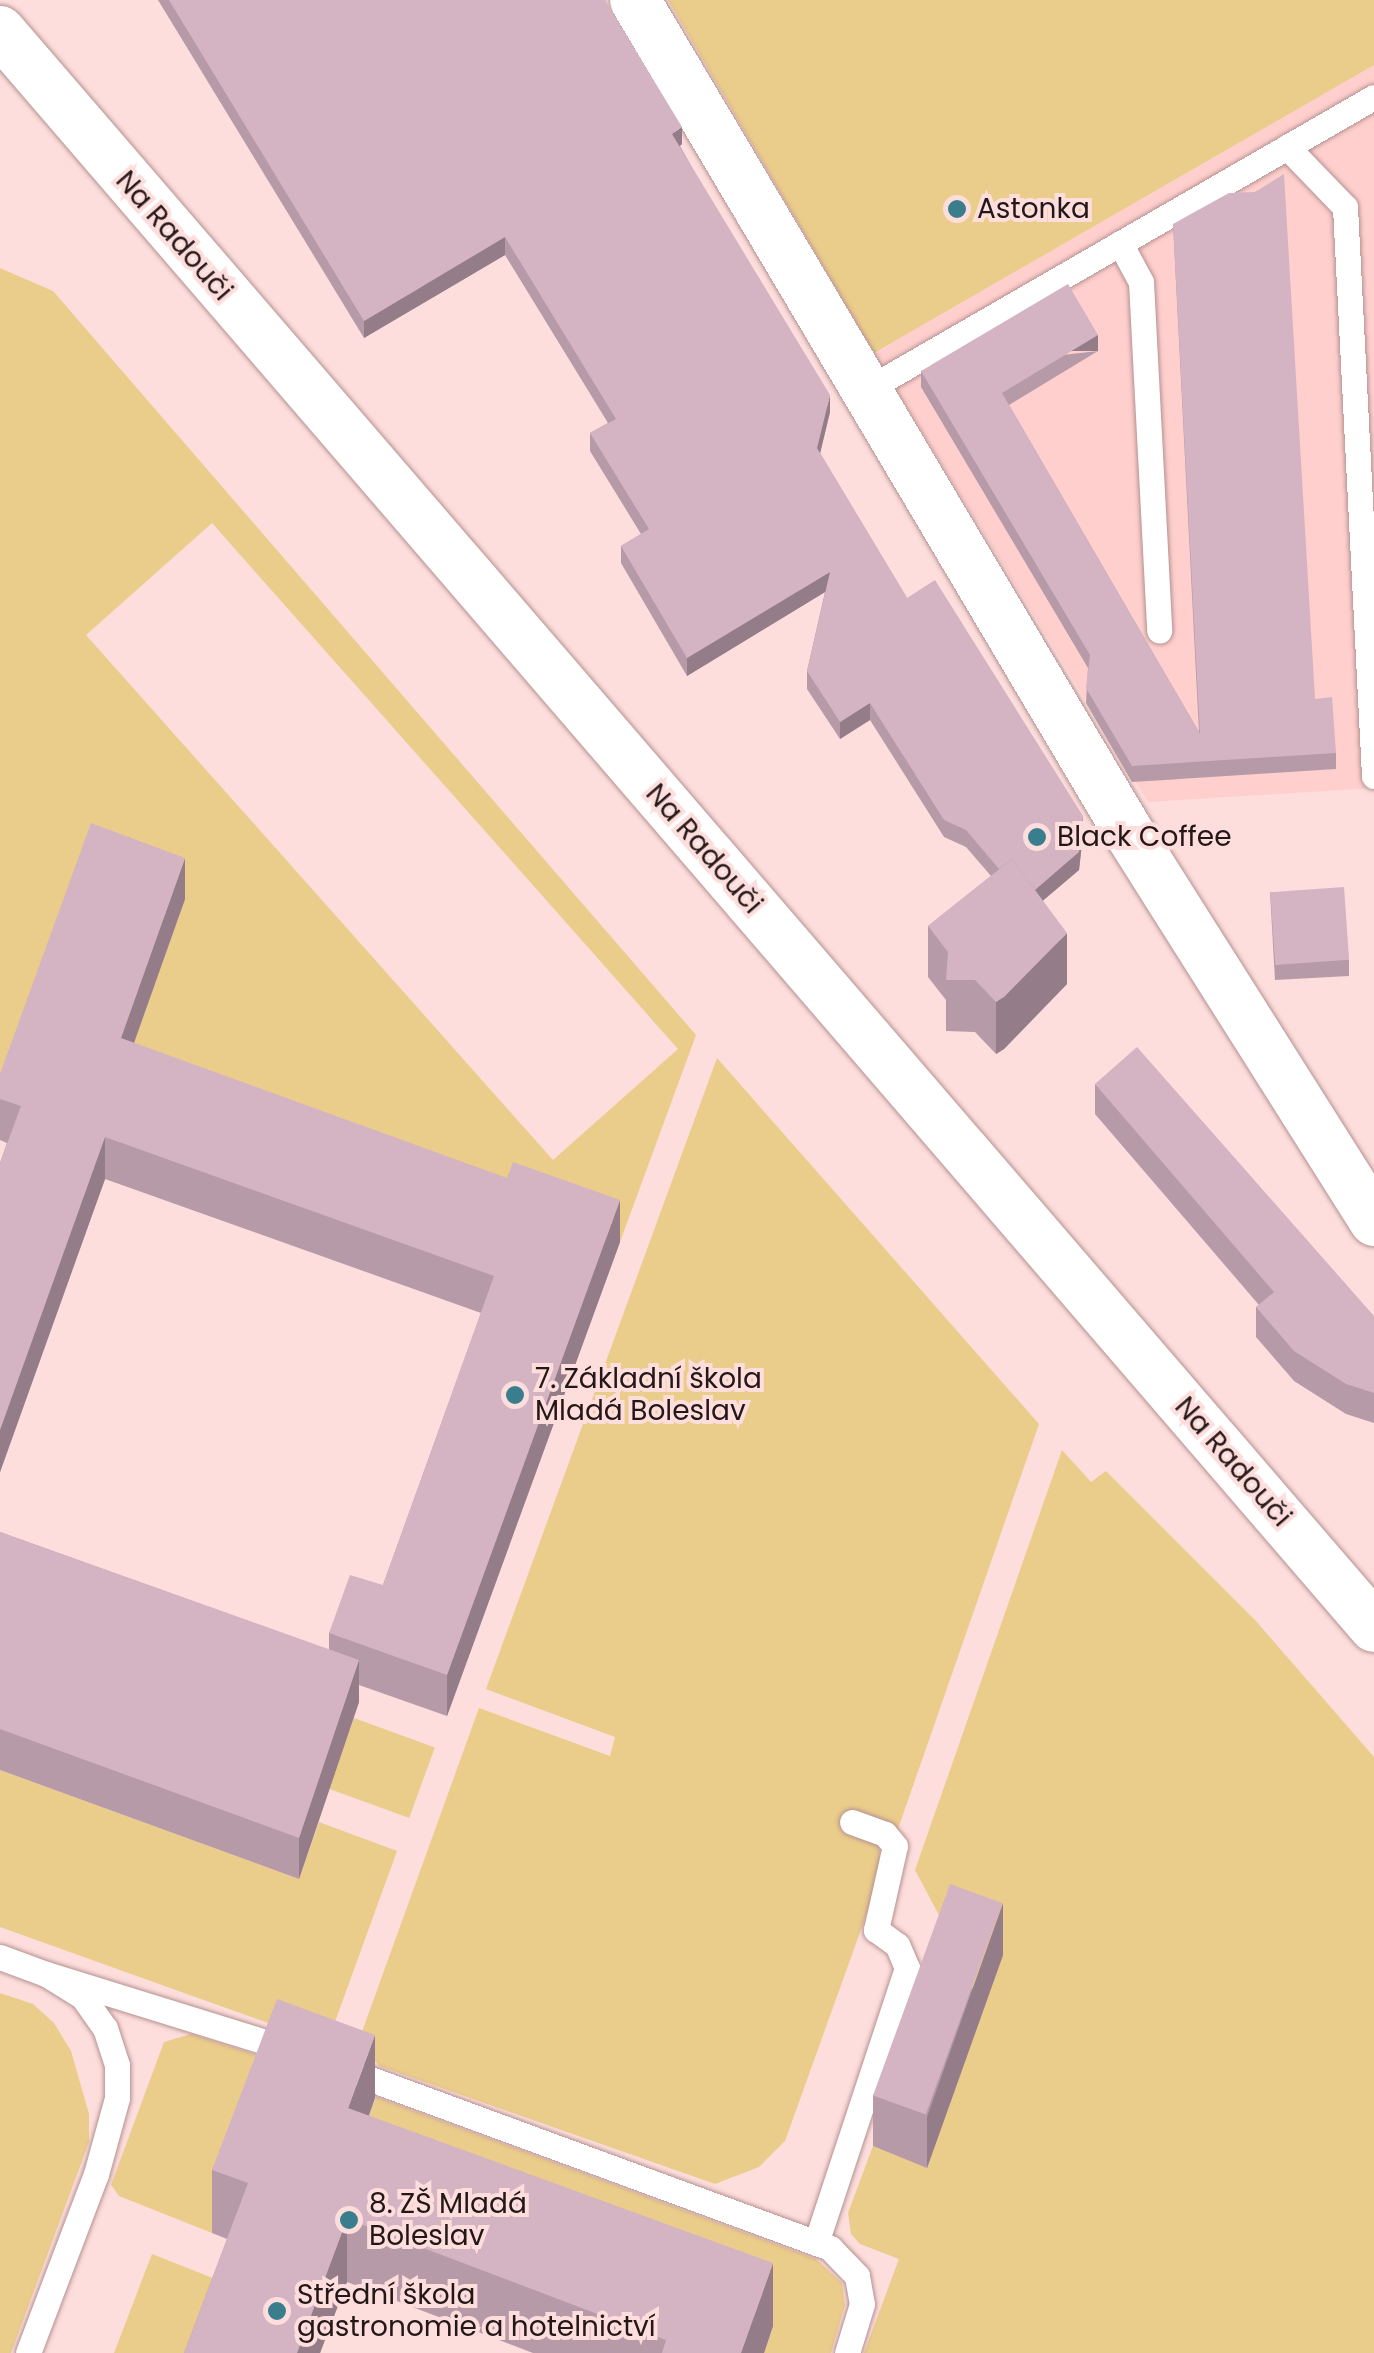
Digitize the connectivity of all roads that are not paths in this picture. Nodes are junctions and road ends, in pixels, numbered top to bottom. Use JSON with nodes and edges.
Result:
{"nodes":[{"id":1,"x":635,"y":0,"type":"edge"},
{"id":2,"x":0,"y":31,"type":"edge"},
{"id":3,"x":16,"y":82,"type":"edge"},
{"id":4,"x":1374,"y":97,"type":"edge"},
{"id":5,"x":1287,"y":147,"type":"junction"},
{"id":6,"x":1120,"y":243,"type":"junction"},
{"id":7,"x":866,"y":390,"type":"junction"},
{"id":8,"x":1159,"y":631,"type":"dead end"},
{"id":9,"x":1374,"y":776,"type":"edge"},
{"id":10,"x":1374,"y":1221,"type":"edge"},
{"id":11,"x":1374,"y":1628,"type":"edge"},
{"id":12,"x":852,"y":1822,"type":"dead end"},
{"id":13,"x":0,"y":1958,"type":"edge"},
{"id":14,"x":46,"y":1974,"type":"junction"},
{"id":15,"x":816,"y":2243,"type":"junction"},
{"id":16,"x":28,"y":2353,"type":"edge"},
{"id":17,"x":847,"y":2353,"type":"edge"}],
"edges":[{"from":1,"to":7,"type":"street"},
{"from":2,"to":3,"type":"street","name":"Na Radouči"},
{"from":3,"to":11,"type":"street","name":"Na Radouči"},
{"from":4,"to":5,"type":"lane"},
{"from":5,"to":6,"type":"lane"},
{"from":5,"to":9,"type":"lane"},
{"from":6,"to":7,"type":"lane"},
{"from":6,"to":8,"type":"lane"},
{"from":7,"to":10,"type":"street"},
{"from":12,"to":15,"type":"lane"},
{"from":13,"to":14,"type":"lane"},
{"from":14,"to":15,"type":"lane"},
{"from":14,"to":16,"type":"lane"},
{"from":15,"to":17,"type":"lane"}]}
